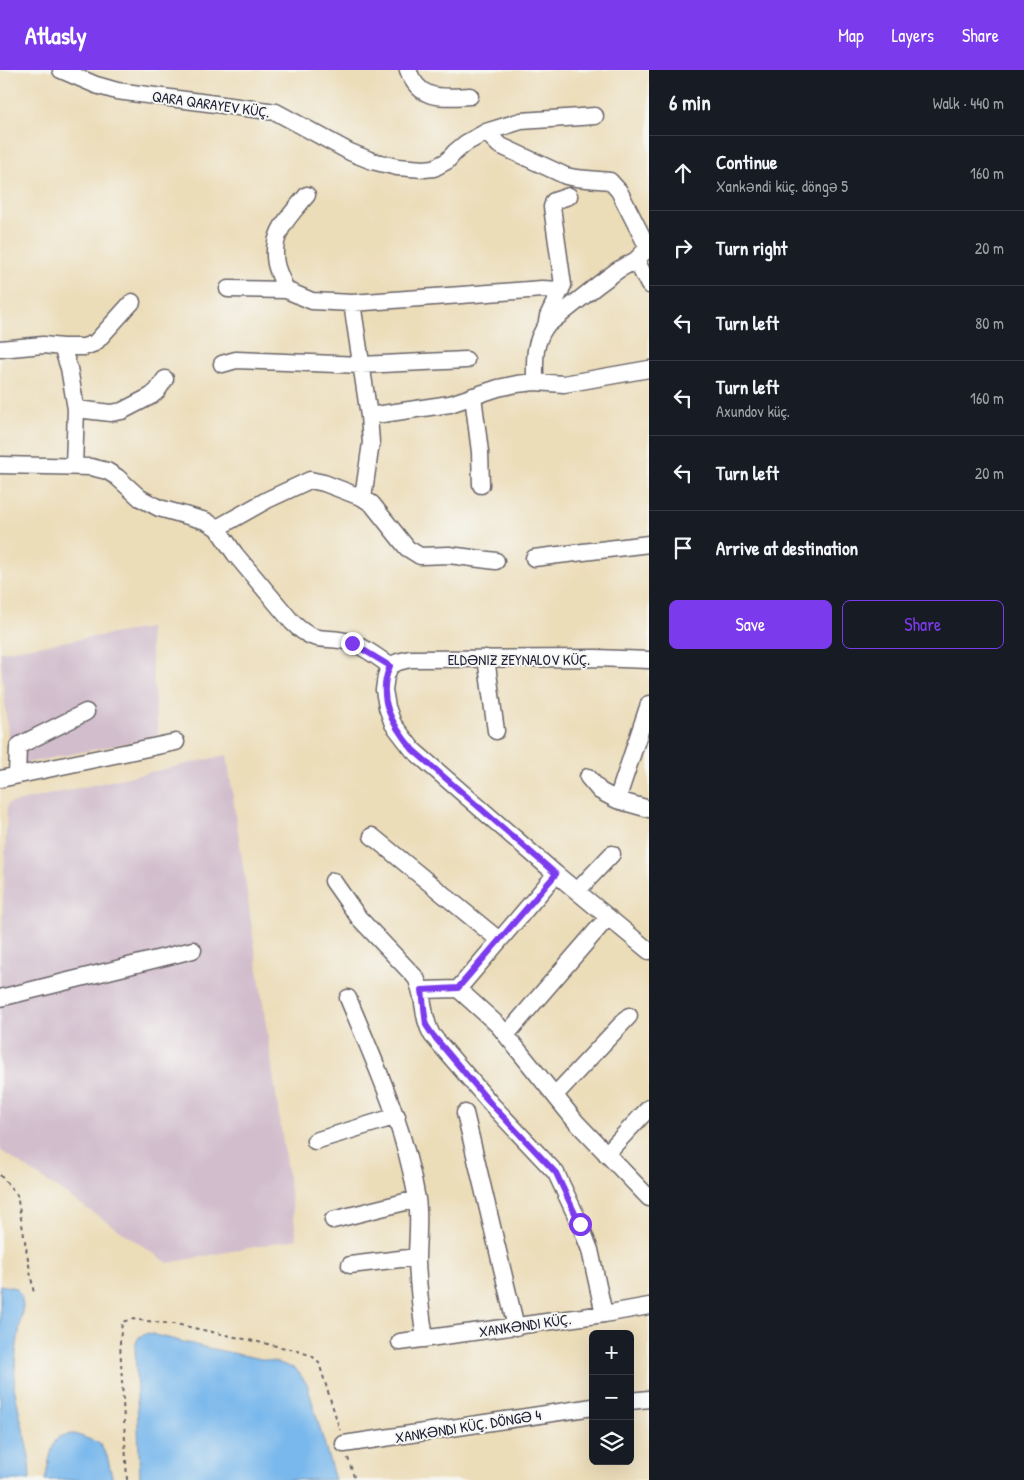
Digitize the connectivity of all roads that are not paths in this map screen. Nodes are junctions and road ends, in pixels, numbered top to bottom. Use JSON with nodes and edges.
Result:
{"nodes":[{"id":1,"x":61,"y":70,"type":"edge"},
{"id":2,"x":408,"y":70,"type":"edge"},
{"id":3,"x":470,"y":96,"type":"dead end"},
{"id":4,"x":595,"y":116,"type":"dead end"},
{"id":5,"x":486,"y":132,"type":"junction"},
{"id":6,"x":307,"y":195,"type":"dead end"},
{"id":7,"x":570,"y":196,"type":"dead end"},
{"id":8,"x":649,"y":248,"type":"edge"},
{"id":9,"x":636,"y":260,"type":"junction"},
{"id":10,"x":649,"y":286,"type":"edge"},
{"id":11,"x":228,"y":290,"type":"dead end"},
{"id":12,"x":286,"y":290,"type":"junction"},
{"id":13,"x":561,"y":290,"type":"junction"},
{"id":14,"x":132,"y":302,"type":"dead end"},
{"id":15,"x":352,"y":303,"type":"junction"},
{"id":16,"x":546,"y":326,"type":"junction"},
{"id":17,"x":62,"y":347,"type":"junction"},
{"id":18,"x":0,"y":349,"type":"edge"},
{"id":19,"x":466,"y":360,"type":"dead end"},
{"id":20,"x":222,"y":364,"type":"dead end"},
{"id":21,"x":361,"y":365,"type":"junction"},
{"id":22,"x":649,"y":370,"type":"edge"},
{"id":23,"x":165,"y":379,"type":"dead end"},
{"id":24,"x":535,"y":382,"type":"junction"},
{"id":25,"x":473,"y":396,"type":"junction"},
{"id":26,"x":76,"y":410,"type":"junction"},
{"id":27,"x":369,"y":416,"type":"junction"},
{"id":28,"x":0,"y":465,"type":"edge"},
{"id":29,"x":74,"y":466,"type":"junction"},
{"id":30,"x":481,"y":486,"type":"dead end"},
{"id":31,"x":363,"y":498,"type":"junction"},
{"id":32,"x":217,"y":528,"type":"junction"},
{"id":33,"x":649,"y":544,"type":"edge"},
{"id":34,"x":534,"y":558,"type":"dead end"},
{"id":35,"x":496,"y":561,"type":"dead end"},
{"id":36,"x":486,"y":658,"type":"junction"},
{"id":37,"x":649,"y":660,"type":"edge"},
{"id":38,"x":390,"y":666,"type":"junction"},
{"id":39,"x":649,"y":704,"type":"edge"},
{"id":40,"x":86,"y":712,"type":"dead end"},
{"id":41,"x":496,"y":731,"type":"dead end"},
{"id":42,"x":176,"y":742,"type":"dead end"},
{"id":43,"x":17,"y":775,"type":"junction"},
{"id":44,"x":588,"y":777,"type":"dead end"},
{"id":45,"x":0,"y":779,"type":"edge"},
{"id":46,"x":617,"y":800,"type":"junction"},
{"id":47,"x":649,"y":809,"type":"edge"},
{"id":48,"x":372,"y":836,"type":"dead end"},
{"id":49,"x":612,"y":854,"type":"dead end"},
{"id":50,"x":556,"y":874,"type":"junction"},
{"id":51,"x":333,"y":881,"type":"dead end"},
{"id":52,"x":577,"y":891,"type":"junction"},
{"id":53,"x":608,"y":917,"type":"junction"},
{"id":54,"x":499,"y":940,"type":"junction"},
{"id":55,"x":193,"y":950,"type":"dead end"},
{"id":56,"x":649,"y":951,"type":"edge"},
{"id":57,"x":458,"y":988,"type":"junction"},
{"id":58,"x":422,"y":990,"type":"junction"},
{"id":59,"x":0,"y":998,"type":"edge"},
{"id":60,"x":348,"y":998,"type":"dead end"},
{"id":61,"x":629,"y":1016,"type":"dead end"},
{"id":62,"x":506,"y":1035,"type":"junction"},
{"id":63,"x":555,"y":1095,"type":"junction"},
{"id":64,"x":649,"y":1108,"type":"edge"},
{"id":65,"x":464,"y":1113,"type":"dead end"},
{"id":66,"x":397,"y":1116,"type":"junction"},
{"id":67,"x":315,"y":1141,"type":"dead end"},
{"id":68,"x":606,"y":1154,"type":"junction"},
{"id":69,"x":649,"y":1198,"type":"edge"},
{"id":70,"x":417,"y":1199,"type":"junction"},
{"id":71,"x":333,"y":1220,"type":"dead end"},
{"id":72,"x":417,"y":1257,"type":"junction"},
{"id":73,"x":350,"y":1265,"type":"dead end"},
{"id":74,"x":649,"y":1306,"type":"edge"},
{"id":75,"x":604,"y":1314,"type":"junction"},
{"id":76,"x":516,"y":1327,"type":"junction"},
{"id":77,"x":425,"y":1339,"type":"junction"},
{"id":78,"x":400,"y":1342,"type":"dead end"},
{"id":79,"x":649,"y":1399,"type":"edge"},
{"id":80,"x":634,"y":1401,"type":"edge"},
{"id":81,"x":589,"y":1408,"type":"edge"},
{"id":82,"x":344,"y":1444,"type":"road end"}],
"edges":[{"from":1,"to":5,"type":"street","name":"QARA QARAYEV KÜÇ."},
{"from":2,"to":3,"type":"street"},
{"from":4,"to":5,"type":"street","name":"QARA QARAYEV KÜÇ."},
{"from":5,"to":8,"type":"street"},
{"from":6,"to":12,"type":"street"},
{"from":7,"to":13,"type":"street"},
{"from":8,"to":9,"type":"street"},
{"from":9,"to":10,"type":"street"},
{"from":9,"to":16,"type":"street"},
{"from":11,"to":12,"type":"street"},
{"from":12,"to":15,"type":"street"},
{"from":13,"to":15,"type":"street"},
{"from":13,"to":16,"type":"street"},
{"from":14,"to":17,"type":"street"},
{"from":15,"to":21,"type":"street"},
{"from":16,"to":24,"type":"street"},
{"from":17,"to":18,"type":"street"},
{"from":17,"to":26,"type":"street"},
{"from":19,"to":21,"type":"street"},
{"from":20,"to":21,"type":"street"},
{"from":21,"to":27,"type":"street"},
{"from":22,"to":24,"type":"street"},
{"from":23,"to":26,"type":"street"},
{"from":24,"to":25,"type":"street"},
{"from":25,"to":27,"type":"street"},
{"from":25,"to":30,"type":"street"},
{"from":26,"to":29,"type":"street"},
{"from":27,"to":31,"type":"street"},
{"from":28,"to":29,"type":"street"},
{"from":29,"to":32,"type":"street"},
{"from":31,"to":32,"type":"street"},
{"from":31,"to":35,"type":"street"},
{"from":32,"to":38,"type":"street"},
{"from":33,"to":34,"type":"street"},
{"from":36,"to":37,"type":"street","name":"ELDƏNIZ ZEYNALOV KÜÇ."},
{"from":36,"to":38,"type":"street","name":"ELDƏNIZ ZEYNALOV KÜÇ."},
{"from":36,"to":41,"type":"street"},
{"from":38,"to":50,"type":"street"},
{"from":39,"to":46,"type":"street"},
{"from":40,"to":43,"type":"street"},
{"from":42,"to":43,"type":"street"},
{"from":43,"to":45,"type":"street"},
{"from":44,"to":46,"type":"street"},
{"from":46,"to":47,"type":"street"},
{"from":48,"to":54,"type":"street"},
{"from":49,"to":52,"type":"street"},
{"from":50,"to":52,"type":"street"},
{"from":50,"to":54,"type":"street"},
{"from":51,"to":58,"type":"street"},
{"from":52,"to":53,"type":"street"},
{"from":53,"to":56,"type":"street"},
{"from":53,"to":62,"type":"street"},
{"from":54,"to":57,"type":"street"},
{"from":55,"to":59,"type":"street"},
{"from":57,"to":58,"type":"street"},
{"from":57,"to":62,"type":"street"},
{"from":58,"to":75,"type":"street"},
{"from":60,"to":66,"type":"street"},
{"from":61,"to":63,"type":"street"},
{"from":62,"to":63,"type":"street"},
{"from":63,"to":68,"type":"street"},
{"from":64,"to":68,"type":"street"},
{"from":65,"to":76,"type":"street"},
{"from":66,"to":67,"type":"street"},
{"from":66,"to":70,"type":"street"},
{"from":68,"to":69,"type":"street"},
{"from":70,"to":71,"type":"street"},
{"from":70,"to":72,"type":"street"},
{"from":72,"to":73,"type":"street"},
{"from":72,"to":77,"type":"street"},
{"from":74,"to":75,"type":"street","name":"XANKƏNDI KÜÇ."},
{"from":75,"to":76,"type":"street","name":"XANKƏNDI KÜÇ."},
{"from":76,"to":77,"type":"street","name":"XANKƏNDI KÜÇ."},
{"from":77,"to":78,"type":"street","name":"XANKƏNDI KÜÇ."},
{"from":79,"to":80,"type":"street"},
{"from":81,"to":82,"type":"street","name":"XANKƏNDI KÜÇ. DÖNGƏ 4"}]}
